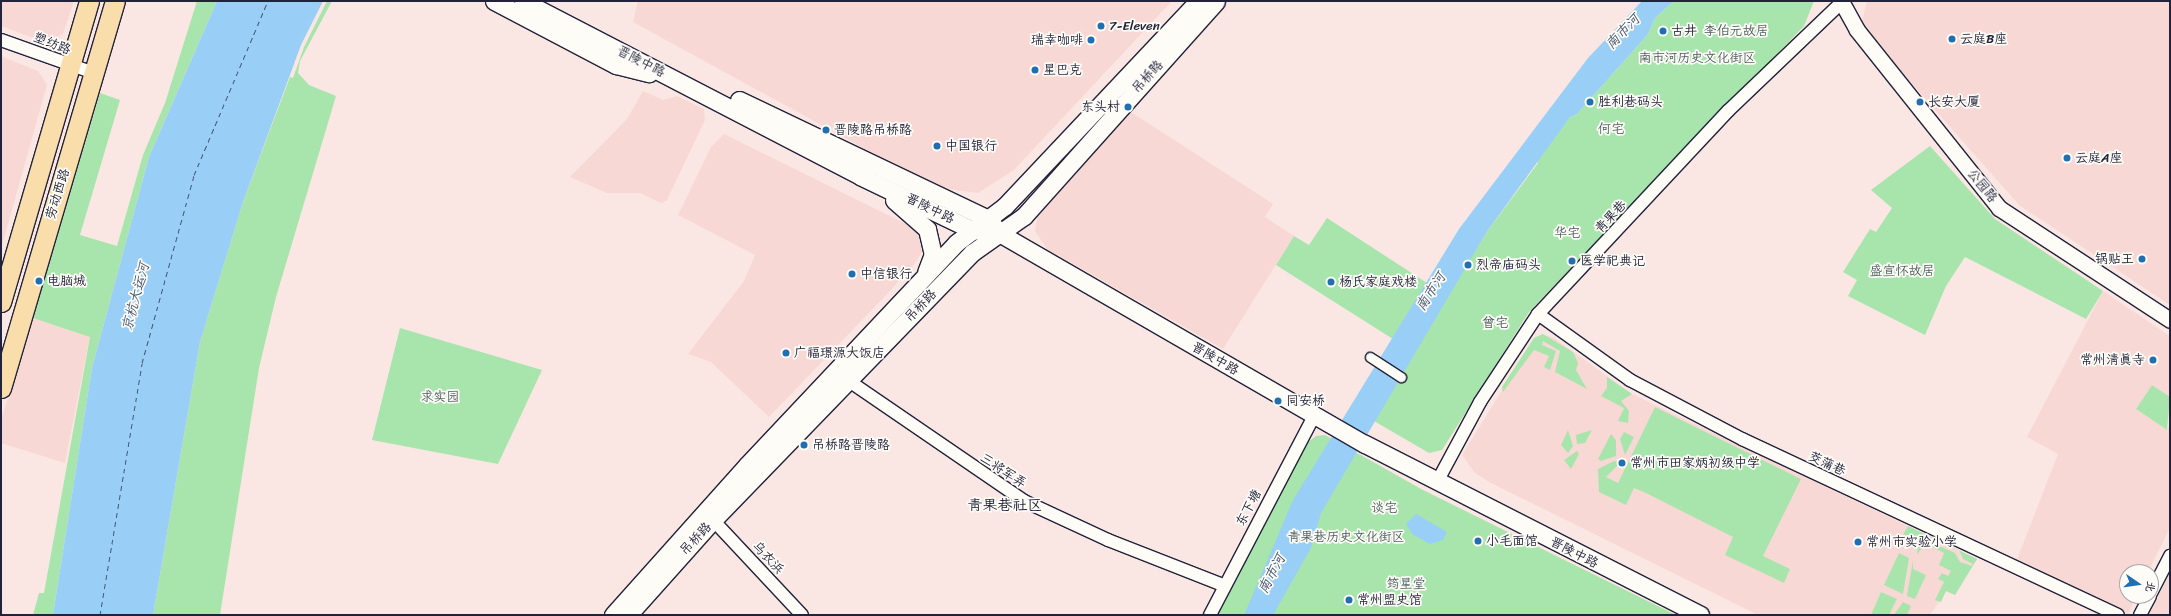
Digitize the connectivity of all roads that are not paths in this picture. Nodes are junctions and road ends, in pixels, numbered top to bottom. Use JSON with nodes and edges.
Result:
{"nodes":[{"id":1,"x":89,"y":1,"type":"edge"},
{"id":2,"x":115,"y":1,"type":"edge"},
{"id":3,"x":494,"y":1,"type":"edge"},
{"id":4,"x":523,"y":1,"type":"edge"},
{"id":5,"x":548,"y":1,"type":"edge"},
{"id":6,"x":1842,"y":1,"type":"edge"},
{"id":7,"x":1206,"y":3,"type":"edge"},
{"id":8,"x":1,"y":40,"type":"edge"},
{"id":9,"x":69,"y":66,"type":"junction"},
{"id":10,"x":94,"y":73,"type":"junction"},
{"id":11,"x":676,"y":80,"type":"junction"},
{"id":12,"x":860,"y":176,"type":"junction"},
{"id":13,"x":988,"y":219,"type":"junction"},
{"id":14,"x":972,"y":230,"type":"junction"},
{"id":15,"x":999,"y":233,"type":"junction"},
{"id":16,"x":925,"y":275,"type":"junction"},
{"id":17,"x":1,"y":302,"type":"edge"},
{"id":18,"x":1538,"y":314,"type":"junction"},
{"id":19,"x":2170,"y":320,"type":"edge"},
{"id":20,"x":1371,"y":358,"type":"dead end"},
{"id":21,"x":1401,"y":377,"type":"dead end"},
{"id":22,"x":849,"y":381,"type":"junction"},
{"id":23,"x":1,"y":388,"type":"edge"},
{"id":24,"x":1314,"y":416,"type":"junction"},
{"id":25,"x":1437,"y":482,"type":"junction"},
{"id":26,"x":713,"y":520,"type":"junction"},
{"id":27,"x":2170,"y":556,"type":"edge"},
{"id":28,"x":2159,"y":577,"type":"edge"},
{"id":29,"x":1223,"y":585,"type":"junction"},
{"id":30,"x":2146,"y":604,"type":"edge"},
{"id":31,"x":612,"y":615,"type":"edge"},
{"id":32,"x":628,"y":615,"type":"edge"},
{"id":33,"x":802,"y":615,"type":"edge"},
{"id":34,"x":1210,"y":615,"type":"edge"},
{"id":35,"x":1700,"y":615,"type":"edge"},
{"id":36,"x":2118,"y":615,"type":"edge"},
{"id":37,"x":2140,"y":615,"type":"edge"}],
"edges":[{"from":1,"to":9,"type":"main road","name":"劳动西路"},
{"from":2,"to":10,"type":"main road","name":"劳动西路"},
{"from":3,"to":11,"type":"main road"},
{"from":4,"to":11,"type":"main road","name":"晋陵中路"},
{"from":5,"to":13,"type":"main road","name":"晋陵中路"},
{"from":6,"to":18,"type":"street","name":"青果巷"},
{"from":6,"to":19,"type":"street","name":"公园路"},
{"from":7,"to":13,"type":"main road","name":"吊桥路"},
{"from":7,"to":15,"type":"main road","name":"吊桥路"},
{"from":8,"to":9,"type":"street","name":"塑纺路"},
{"from":9,"to":10,"type":"street","name":"塑纺路"},
{"from":9,"to":17,"type":"main road","name":"劳动西路"},
{"from":10,"to":23,"type":"main road","name":"劳动西路"},
{"from":11,"to":12,"type":"main road","name":"晋陵中路"},
{"from":12,"to":14,"type":"main road","name":"晋陵中路"},
{"from":12,"to":16,"type":"main road"},
{"from":13,"to":14,"type":"main road","name":"吊桥路"},
{"from":13,"to":15,"type":"main road"},
{"from":14,"to":15,"type":"main road","name":"晋陵中路"},
{"from":14,"to":16,"type":"main road","name":"吊桥路"},
{"from":15,"to":22,"type":"main road","name":"吊桥路"},
{"from":15,"to":24,"type":"main road","name":"晋陵中路"},
{"from":16,"to":31,"type":"main road","name":"吊桥路"},
{"from":18,"to":25,"type":"street","name":"青果巷"},
{"from":18,"to":36,"type":"street","name":"茭蒲巷"},
{"from":20,"to":21,"type":"street"},
{"from":22,"to":26,"type":"main road","name":"吊桥路"},
{"from":22,"to":29,"type":"street","name":"三将军弄"},
{"from":24,"to":25,"type":"main road","name":"晋陵中路"},
{"from":24,"to":29,"type":"street","name":"东下塘"},
{"from":25,"to":35,"type":"main road","name":"晋陵中路"},
{"from":26,"to":32,"type":"main road","name":"吊桥路"},
{"from":26,"to":33,"type":"street","name":"乌衣浜"},
{"from":27,"to":28,"type":"street"},
{"from":29,"to":34,"type":"street","name":"东下塘"},
{"from":30,"to":37,"type":"street"}]}
